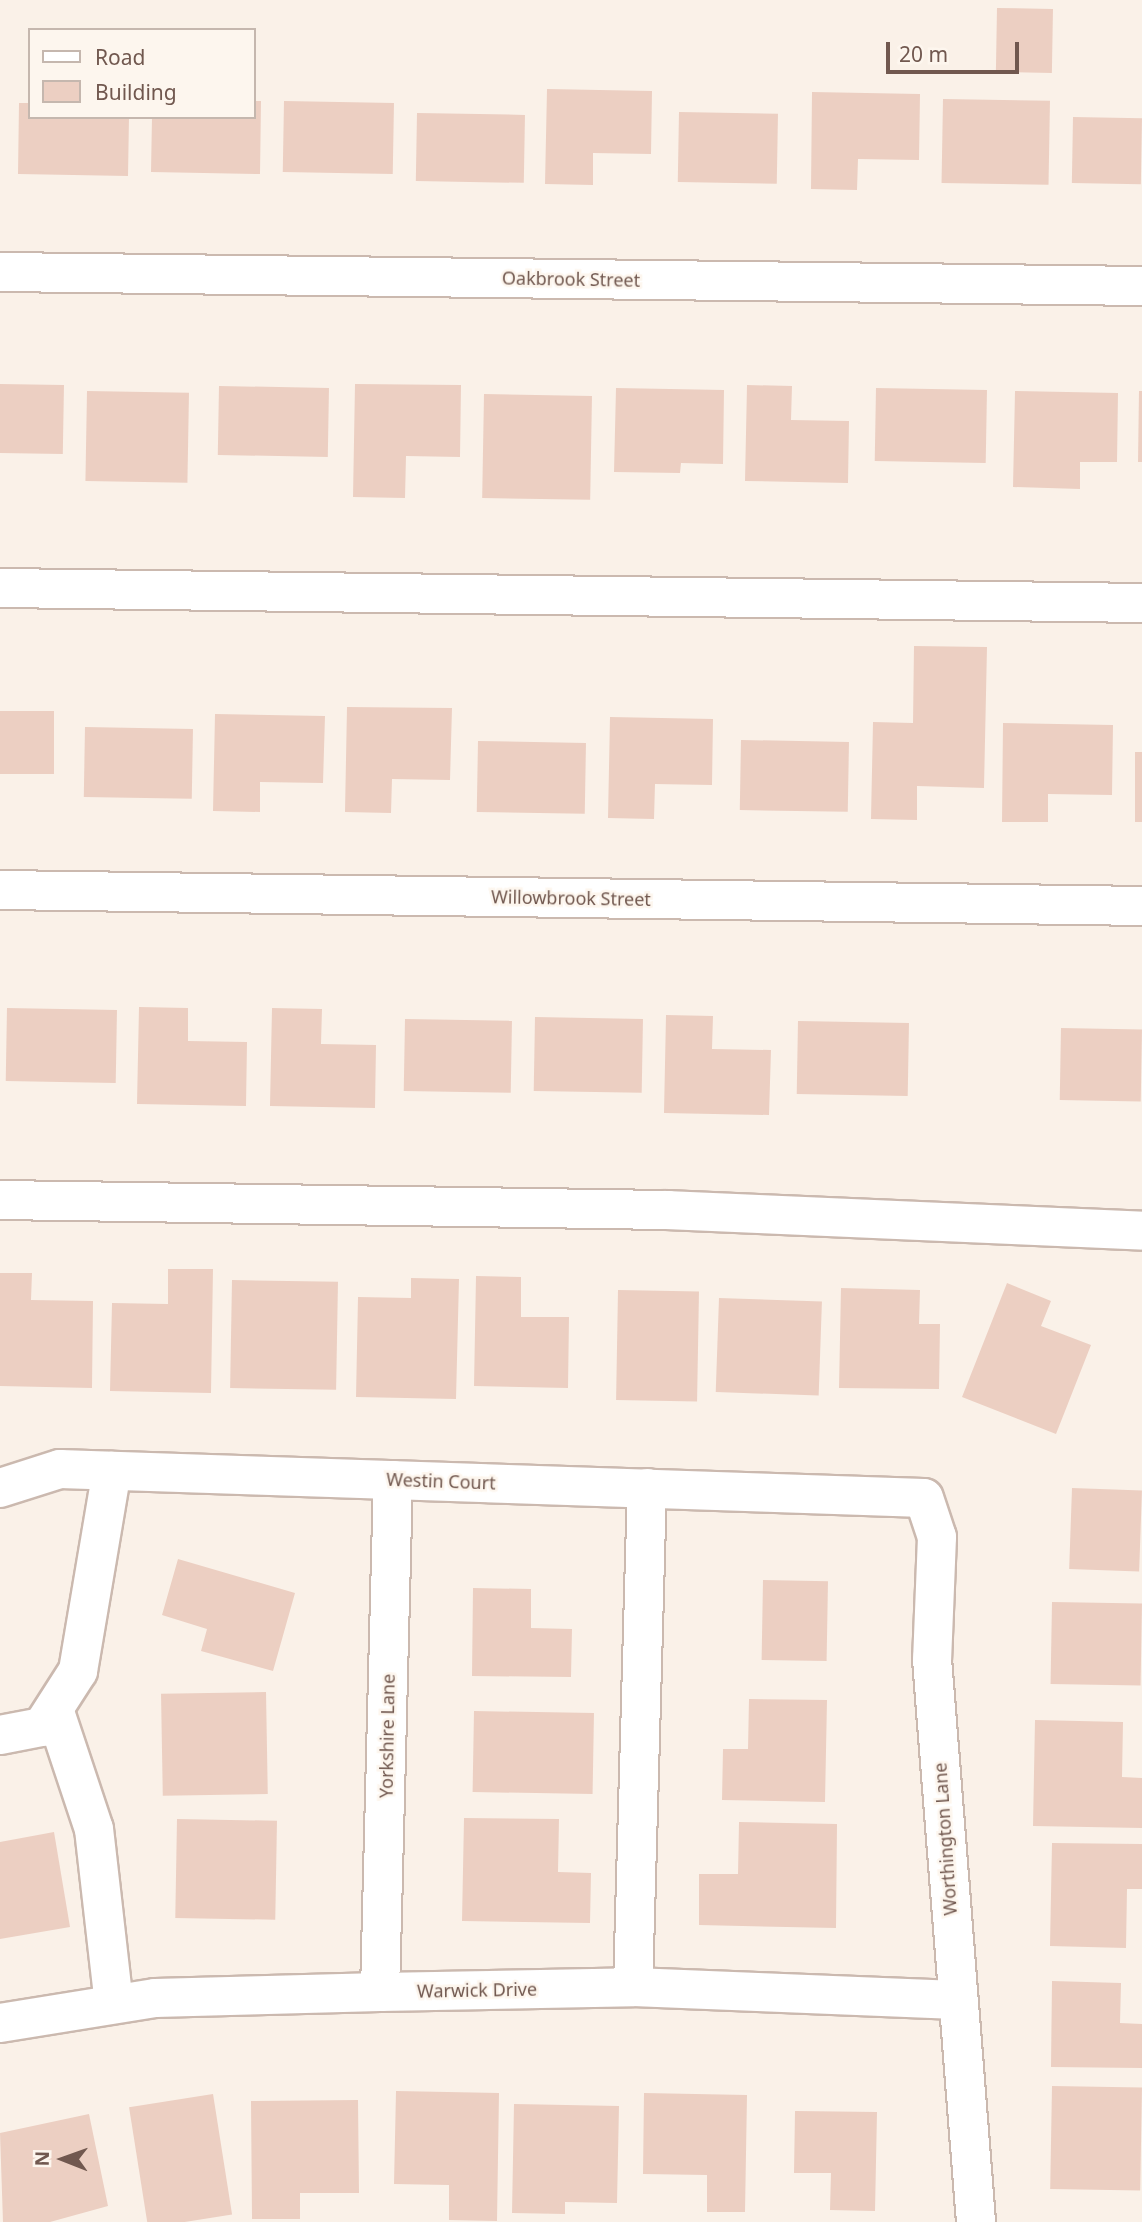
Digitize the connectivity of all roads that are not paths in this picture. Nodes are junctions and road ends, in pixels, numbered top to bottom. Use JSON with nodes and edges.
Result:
{"nodes":[{"id":1,"x":0,"y":272,"type":"edge"},
{"id":2,"x":1142,"y":286,"type":"edge"},
{"id":3,"x":0,"y":588,"type":"edge"},
{"id":4,"x":1142,"y":603,"type":"edge"},
{"id":5,"x":0,"y":890,"type":"edge"},
{"id":6,"x":1142,"y":906,"type":"edge"},
{"id":7,"x":0,"y":1200,"type":"edge"},
{"id":8,"x":1142,"y":1231,"type":"edge"},
{"id":9,"x":112,"y":1471,"type":"junction"},
{"id":10,"x":393,"y":1480,"type":"junction"},
{"id":11,"x":0,"y":1488,"type":"edge"},
{"id":12,"x":647,"y":1488,"type":"junction"},
{"id":13,"x":884,"y":1495,"type":"joint"},
{"id":14,"x":54,"y":1709,"type":"junction"},
{"id":15,"x":0,"y":1735,"type":"edge"},
{"id":16,"x":633,"y":1987,"type":"junction"},
{"id":17,"x":380,"y":1992,"type":"junction"},
{"id":18,"x":957,"y":2000,"type":"junction"},
{"id":19,"x":114,"y":2004,"type":"junction"},
{"id":20,"x":0,"y":2023,"type":"edge"},
{"id":21,"x":976,"y":2222,"type":"edge"}],
"edges":[{"from":1,"to":2,"type":"street","name":"Oakbrook Street"},
{"from":3,"to":4,"type":"street"},
{"from":5,"to":6,"type":"street","name":"Willowbrook Street"},
{"from":7,"to":8,"type":"street"},
{"from":9,"to":10,"type":"street","name":"Westin Court"},
{"from":9,"to":11,"type":"street","name":"Westin Court"},
{"from":9,"to":14,"type":"street"},
{"from":10,"to":12,"type":"street","name":"Westin Court"},
{"from":10,"to":17,"type":"street","name":"Yorkshire Lane"},
{"from":12,"to":13,"type":"street","name":"Westin Court"},
{"from":12,"to":16,"type":"street"},
{"from":13,"to":18,"type":"street","name":"Worthington Lane"},
{"from":14,"to":15,"type":"street"},
{"from":14,"to":19,"type":"street"},
{"from":16,"to":17,"type":"street","name":"Warwick Drive"},
{"from":16,"to":18,"type":"street","name":"Warwick Drive"},
{"from":17,"to":19,"type":"street","name":"Warwick Drive"},
{"from":18,"to":21,"type":"street","name":"Worthington Lane"},
{"from":19,"to":20,"type":"street","name":"Warwick Drive"}]}
